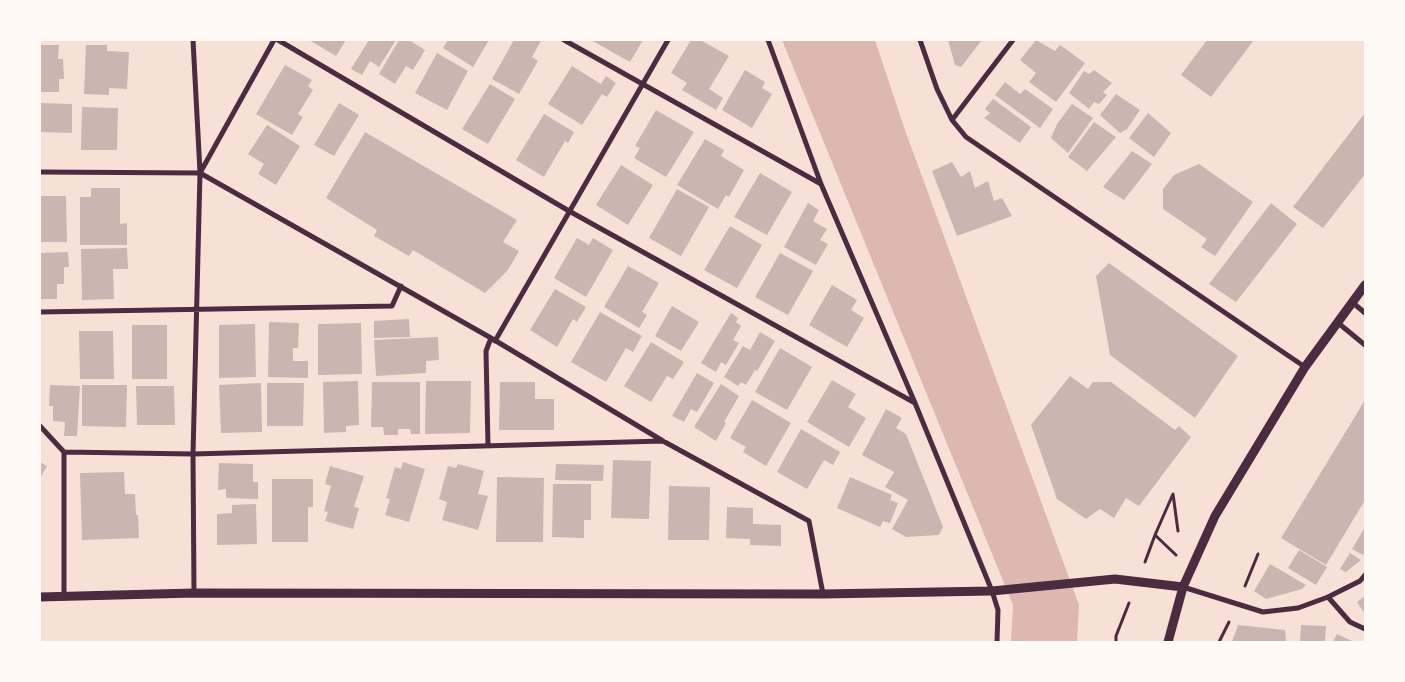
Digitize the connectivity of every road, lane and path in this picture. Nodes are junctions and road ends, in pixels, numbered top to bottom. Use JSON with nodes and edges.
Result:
{"nodes":[{"id":1,"x":193,"y":40,"type":"edge"},
{"id":2,"x":274,"y":40,"type":"edge"},
{"id":3,"x":278,"y":40,"type":"edge"},
{"id":4,"x":564,"y":40,"type":"edge"},
{"id":5,"x":668,"y":40,"type":"edge"},
{"id":6,"x":768,"y":40,"type":"edge"},
{"id":7,"x":920,"y":40,"type":"edge"},
{"id":8,"x":1013,"y":40,"type":"edge"},
{"id":9,"x":644,"y":84,"type":"junction"},
{"id":10,"x":952,"y":120,"type":"junction"},
{"id":11,"x":40,"y":172,"type":"edge"},
{"id":12,"x":200,"y":172,"type":"junction"},
{"id":13,"x":821,"y":184,"type":"junction"},
{"id":14,"x":570,"y":211,"type":"junction"},
{"id":15,"x":1365,"y":285,"type":"edge"},
{"id":16,"x":400,"y":286,"type":"junction"},
{"id":17,"x":1352,"y":302,"type":"junction"},
{"id":18,"x":196,"y":310,"type":"junction"},
{"id":19,"x":40,"y":312,"type":"edge"},
{"id":20,"x":1365,"y":313,"type":"edge"},
{"id":21,"x":1337,"y":322,"type":"junction"},
{"id":22,"x":493,"y":340,"type":"junction"},
{"id":23,"x":1365,"y":345,"type":"edge"},
{"id":24,"x":1305,"y":367,"type":"junction"},
{"id":25,"x":915,"y":403,"type":"junction"},
{"id":26,"x":40,"y":426,"type":"edge"},
{"id":27,"x":663,"y":441,"type":"junction"},
{"id":28,"x":488,"y":446,"type":"junction"},
{"id":29,"x":64,"y":452,"type":"junction"},
{"id":30,"x":194,"y":454,"type":"junction"},
{"id":31,"x":1178,"y":531,"type":"dead end"},
{"id":32,"x":1155,"y":535,"type":"dead end"},
{"id":33,"x":1258,"y":554,"type":"dead end"},
{"id":34,"x":1365,"y":575,"type":"edge"},
{"id":35,"x":1183,"y":587,"type":"junction"},
{"id":36,"x":1244,"y":587,"type":"dead end"},
{"id":37,"x":997,"y":591,"type":"junction"},
{"id":38,"x":194,"y":593,"type":"junction"},
{"id":39,"x":823,"y":594,"type":"junction"},
{"id":40,"x":64,"y":596,"type":"junction"},
{"id":41,"x":40,"y":597,"type":"edge"},
{"id":42,"x":1328,"y":597,"type":"junction"},
{"id":43,"x":1365,"y":629,"type":"edge"},
{"id":44,"x":1116,"y":636,"type":"dead end"},
{"id":45,"x":997,"y":642,"type":"edge"},
{"id":46,"x":1116,"y":642,"type":"edge"},
{"id":47,"x":1168,"y":642,"type":"edge"}],
"edges":[{"from":1,"to":12,"type":"street"},
{"from":2,"to":12,"type":"street"},
{"from":3,"to":14,"type":"street"},
{"from":4,"to":9,"type":"street"},
{"from":5,"to":9,"type":"street"},
{"from":6,"to":13,"type":"street"},
{"from":7,"to":10,"type":"street"},
{"from":8,"to":10,"type":"street"},
{"from":9,"to":13,"type":"street"},
{"from":9,"to":14,"type":"street"},
{"from":10,"to":24,"type":"street"},
{"from":11,"to":12,"type":"street"},
{"from":12,"to":16,"type":"street"},
{"from":12,"to":18,"type":"street"},
{"from":13,"to":25,"type":"street"},
{"from":14,"to":22,"type":"street"},
{"from":14,"to":25,"type":"street"},
{"from":15,"to":17,"type":"street"},
{"from":16,"to":18,"type":"street"},
{"from":16,"to":22,"type":"street"},
{"from":17,"to":20,"type":"street"},
{"from":17,"to":21,"type":"street"},
{"from":18,"to":19,"type":"street"},
{"from":18,"to":30,"type":"street"},
{"from":21,"to":23,"type":"street"},
{"from":21,"to":24,"type":"street"},
{"from":22,"to":27,"type":"street"},
{"from":22,"to":28,"type":"street"},
{"from":24,"to":35,"type":"street"},
{"from":25,"to":37,"type":"street"},
{"from":26,"to":29,"type":"street"},
{"from":27,"to":28,"type":"street"},
{"from":27,"to":39,"type":"street"},
{"from":28,"to":30,"type":"street"},
{"from":29,"to":30,"type":"street"},
{"from":29,"to":40,"type":"street"},
{"from":30,"to":38,"type":"street"},
{"from":31,"to":32,"type":"path"},
{"from":33,"to":36,"type":"path"},
{"from":34,"to":42,"type":"street"},
{"from":35,"to":37,"type":"street"},
{"from":35,"to":42,"type":"street"},
{"from":35,"to":47,"type":"street"},
{"from":37,"to":39,"type":"street"},
{"from":37,"to":45,"type":"street"},
{"from":38,"to":39,"type":"street"},
{"from":38,"to":40,"type":"street"},
{"from":40,"to":41,"type":"street"},
{"from":42,"to":43,"type":"street"},
{"from":44,"to":46,"type":"path"}]}
